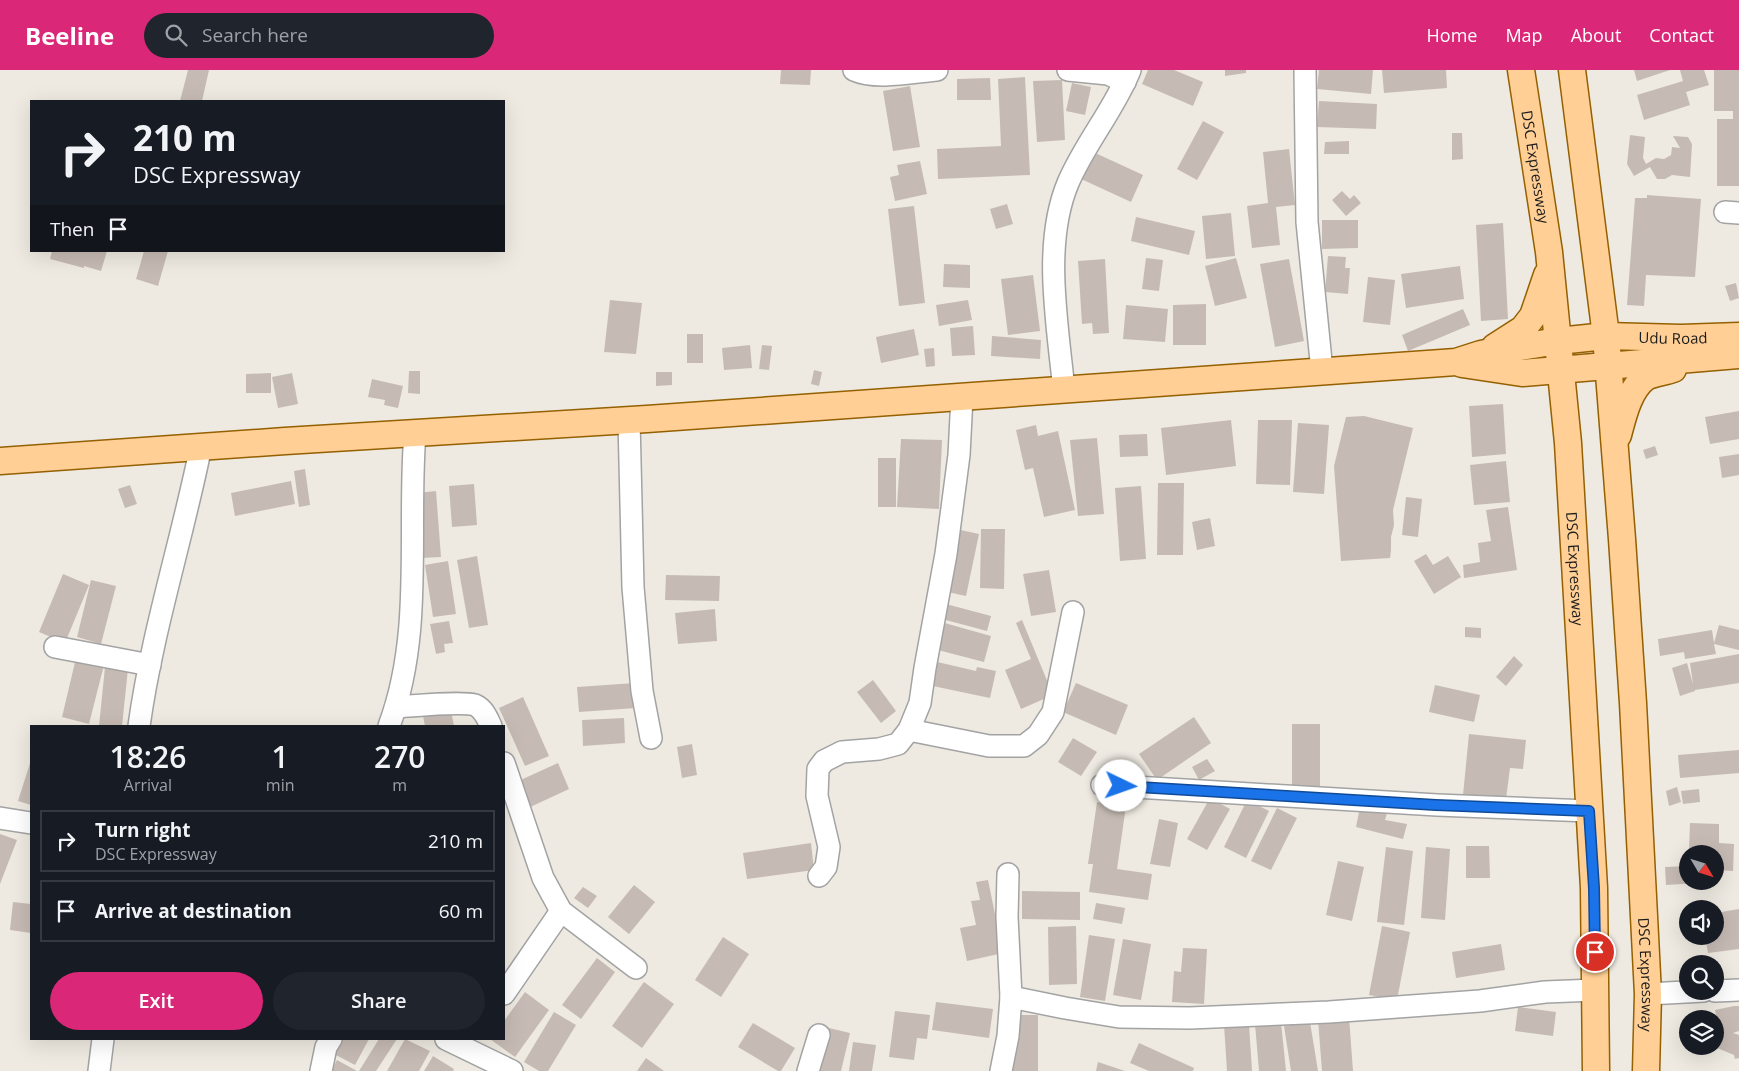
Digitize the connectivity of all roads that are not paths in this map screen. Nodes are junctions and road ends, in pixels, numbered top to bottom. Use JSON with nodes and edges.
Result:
{"nodes":[{"id":1,"x":854,"y":70,"type":"edge"},
{"id":2,"x":937,"y":70,"type":"edge"},
{"id":3,"x":1068,"y":70,"type":"edge"},
{"id":4,"x":1305,"y":70,"type":"edge"},
{"id":5,"x":1521,"y":70,"type":"edge"},
{"id":6,"x":1572,"y":70,"type":"edge"},
{"id":7,"x":1128,"y":76,"type":"edge"},
{"id":8,"x":1549,"y":252,"type":"junction"},
{"id":9,"x":1606,"y":336,"type":"junction"},
{"id":10,"x":1739,"y":336,"type":"edge"},
{"id":11,"x":1558,"y":341,"type":"junction"},
{"id":12,"x":1481,"y":354,"type":"junction"},
{"id":13,"x":1728,"y":356,"type":"edge"},
{"id":14,"x":1456,"y":362,"type":"junction"},
{"id":15,"x":1608,"y":365,"type":"junction"},
{"id":16,"x":1560,"y":370,"type":"junction"},
{"id":17,"x":1322,"y":371,"type":"junction"},
{"id":18,"x":1064,"y":391,"type":"junction"},
{"id":19,"x":962,"y":397,"type":"junction"},
{"id":20,"x":629,"y":420,"type":"junction"},
{"id":21,"x":415,"y":433,"type":"junction"},
{"id":22,"x":201,"y":446,"type":"junction"},
{"id":23,"x":1614,"y":448,"type":"junction"},
{"id":24,"x":0,"y":461,"type":"edge"},
{"id":25,"x":1073,"y":612,"type":"dead end"},
{"id":26,"x":55,"y":647,"type":"dead end"},
{"id":27,"x":150,"y":665,"type":"junction"},
{"id":28,"x":393,"y":716,"type":"edge"},
{"id":29,"x":139,"y":725,"type":"edge"},
{"id":30,"x":491,"y":725,"type":"edge"},
{"id":31,"x":909,"y":730,"type":"junction"},
{"id":32,"x":651,"y":738,"type":"dead end"},
{"id":33,"x":505,"y":766,"type":"edge"},
{"id":34,"x":1102,"y":785,"type":"dead end"},
{"id":35,"x":1589,"y":811,"type":"junction"},
{"id":36,"x":0,"y":818,"type":"edge"},
{"id":37,"x":30,"y":823,"type":"edge"},
{"id":38,"x":1008,"y":874,"type":"dead end"},
{"id":39,"x":819,"y":876,"type":"dead end"},
{"id":40,"x":561,"y":911,"type":"junction"},
{"id":41,"x":636,"y":968,"type":"dead end"},
{"id":42,"x":1595,"y":990,"type":"junction"},
{"id":43,"x":1739,"y":990,"type":"edge"},
{"id":44,"x":1724,"y":991,"type":"edge"},
{"id":45,"x":1679,"y":992,"type":"edge"},
{"id":46,"x":505,"y":993,"type":"edge"},
{"id":47,"x":1648,"y":994,"type":"junction"},
{"id":48,"x":1011,"y":997,"type":"junction"},
{"id":49,"x":819,"y":1035,"type":"dead end"},
{"id":50,"x":103,"y":1040,"type":"edge"},
{"id":51,"x":330,"y":1040,"type":"edge"},
{"id":52,"x":451,"y":1040,"type":"edge"},
{"id":53,"x":470,"y":1044,"type":"edge"},
{"id":54,"x":99,"y":1071,"type":"edge"},
{"id":55,"x":321,"y":1071,"type":"edge"},
{"id":56,"x":512,"y":1071,"type":"edge"},
{"id":57,"x":808,"y":1071,"type":"edge"},
{"id":58,"x":1001,"y":1071,"type":"edge"},
{"id":59,"x":1596,"y":1071,"type":"edge"},
{"id":60,"x":1646,"y":1071,"type":"edge"}],
"edges":[{"from":1,"to":2,"type":"street"},
{"from":3,"to":7,"type":"street"},
{"from":4,"to":17,"type":"street"},
{"from":5,"to":8,"type":"main road","name":"DSC Expressway"},
{"from":6,"to":9,"type":"main road","name":"DSC Expressway"},
{"from":7,"to":18,"type":"street"},
{"from":8,"to":11,"type":"main road","name":"DSC Expressway"},
{"from":8,"to":12,"type":"main road"},
{"from":9,"to":10,"type":"main road","name":"Udu Road"},
{"from":9,"to":11,"type":"main road","name":"Udu Road"},
{"from":9,"to":15,"type":"main road","name":"DSC Expressway"},
{"from":11,"to":12,"type":"main road","name":"Udu Road"},
{"from":11,"to":16,"type":"main road","name":"DSC Expressway"},
{"from":12,"to":14,"type":"main road"},
{"from":13,"to":15,"type":"main road"},
{"from":13,"to":23,"type":"main road"},
{"from":14,"to":16,"type":"main road"},
{"from":14,"to":17,"type":"main road"},
{"from":15,"to":16,"type":"main road"},
{"from":15,"to":23,"type":"main road","name":"DSC Expressway"},
{"from":16,"to":35,"type":"main road","name":"DSC Expressway"},
{"from":17,"to":18,"type":"main road"},
{"from":18,"to":19,"type":"main road"},
{"from":19,"to":20,"type":"main road"},
{"from":19,"to":31,"type":"street"},
{"from":20,"to":21,"type":"main road"},
{"from":20,"to":32,"type":"street"},
{"from":21,"to":22,"type":"main road"},
{"from":21,"to":28,"type":"street"},
{"from":22,"to":24,"type":"main road"},
{"from":22,"to":27,"type":"street"},
{"from":23,"to":47,"type":"main road","name":"DSC Expressway"},
{"from":25,"to":31,"type":"street"},
{"from":26,"to":27,"type":"street"},
{"from":27,"to":29,"type":"street"},
{"from":28,"to":30,"type":"street"},
{"from":31,"to":39,"type":"street"},
{"from":33,"to":40,"type":"street"},
{"from":34,"to":35,"type":"street"},
{"from":35,"to":42,"type":"main road","name":"DSC Expressway"},
{"from":36,"to":37,"type":"street"},
{"from":38,"to":48,"type":"street"},
{"from":40,"to":41,"type":"street"},
{"from":40,"to":46,"type":"street"},
{"from":42,"to":48,"type":"street"},
{"from":42,"to":59,"type":"main road","name":"DSC Expressway"},
{"from":43,"to":44,"type":"street"},
{"from":45,"to":47,"type":"street"},
{"from":47,"to":60,"type":"main road","name":"DSC Expressway"},
{"from":48,"to":58,"type":"street"},
{"from":49,"to":57,"type":"street"},
{"from":50,"to":54,"type":"street"},
{"from":51,"to":55,"type":"street"},
{"from":52,"to":53,"type":"street"},
{"from":53,"to":56,"type":"street"}]}
